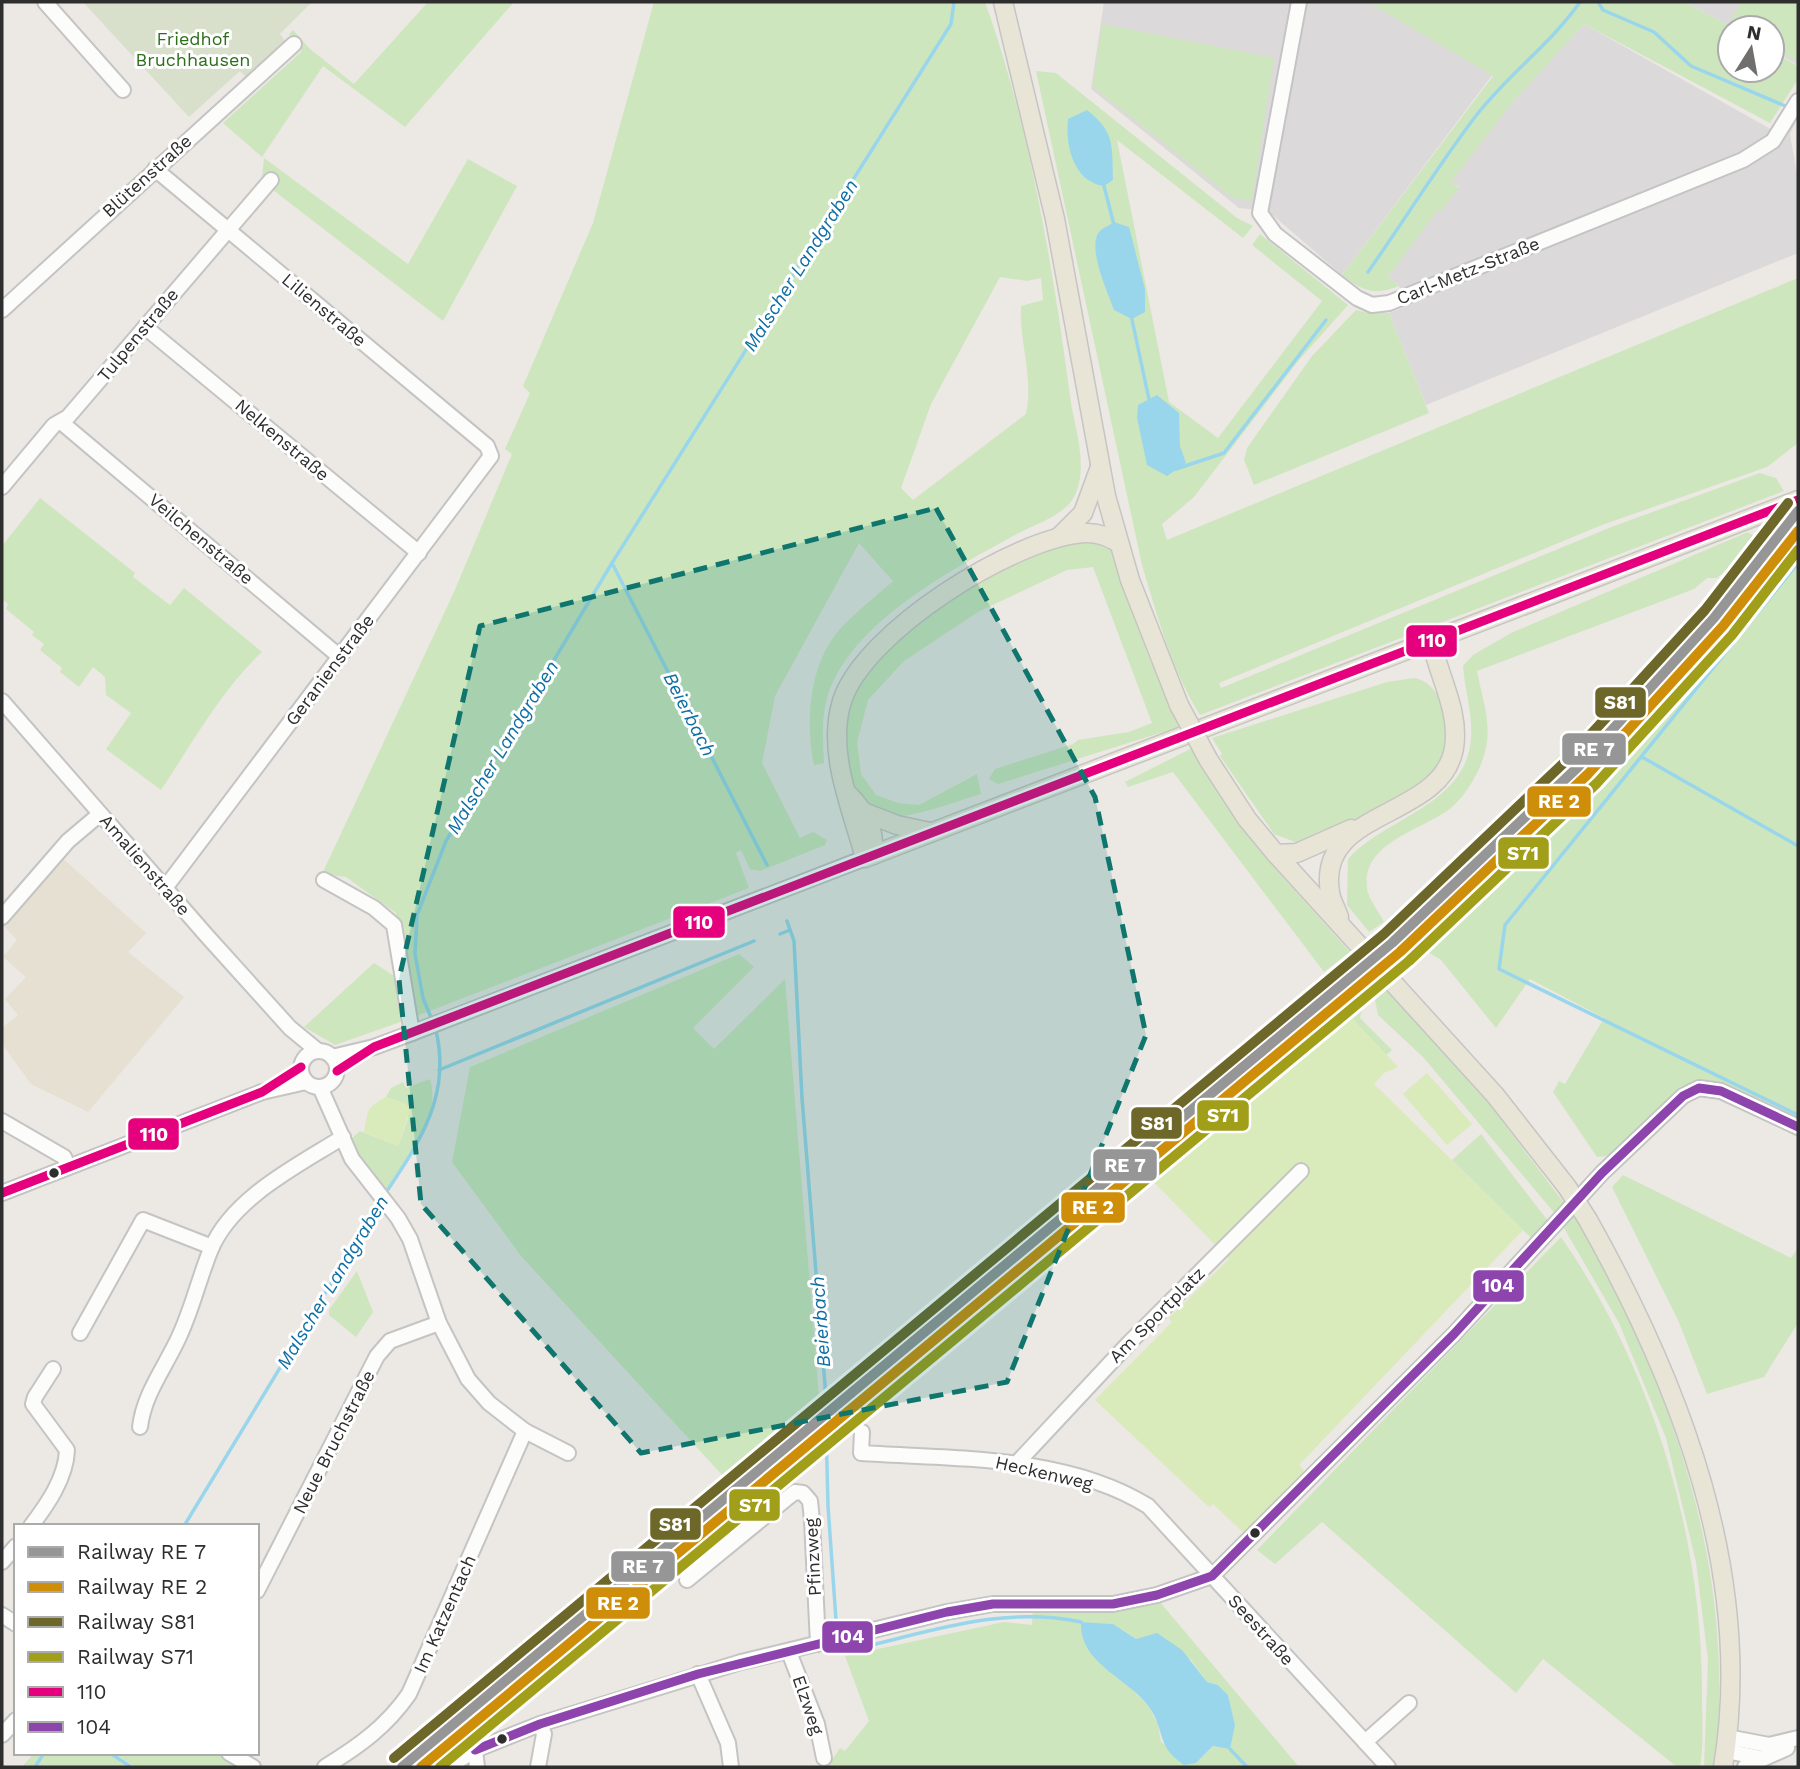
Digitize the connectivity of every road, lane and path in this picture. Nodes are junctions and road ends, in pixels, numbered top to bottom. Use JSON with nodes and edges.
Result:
{"nodes":[{"id":1,"x":45,"y":2,"type":"edge"},
{"id":2,"x":1003,"y":2,"type":"edge"},
{"id":3,"x":1299,"y":2,"type":"edge"},
{"id":4,"x":294,"y":44,"type":"dead end"},
{"id":5,"x":123,"y":90,"type":"dead end"},
{"id":6,"x":1798,"y":101,"type":"edge"},
{"id":7,"x":155,"y":169,"type":"junction"},
{"id":8,"x":271,"y":180,"type":"dead end"},
{"id":9,"x":227,"y":230,"type":"junction"},
{"id":10,"x":2,"y":310,"type":"edge"},
{"id":11,"x":145,"y":327,"type":"junction"},
{"id":12,"x":61,"y":422,"type":"junction"},
{"id":13,"x":491,"y":452,"type":"joint"},
{"id":14,"x":1100,"y":467,"type":"junction"},
{"id":15,"x":2,"y":487,"type":"edge"},
{"id":16,"x":1798,"y":500,"type":"edge"},
{"id":17,"x":1060,"y":536,"type":"junction"},
{"id":18,"x":1119,"y":543,"type":"junction"},
{"id":19,"x":419,"y":553,"type":"junction"},
{"id":20,"x":1431,"y":639,"type":"junction"},
{"id":21,"x":340,"y":657,"type":"junction"},
{"id":22,"x":2,"y":701,"type":"edge"},
{"id":23,"x":847,"y":792,"type":"junction"},
{"id":24,"x":866,"y":813,"type":"junction"},
{"id":25,"x":100,"y":814,"type":"junction"},
{"id":26,"x":1365,"y":825,"type":"junction"},
{"id":27,"x":930,"y":832,"type":"junction"},
{"id":28,"x":1276,"y":854,"type":"junction"},
{"id":29,"x":869,"y":856,"type":"junction"},
{"id":30,"x":324,"y":880,"type":"dead end"},
{"id":31,"x":165,"y":888,"type":"junction"},
{"id":32,"x":2,"y":917,"type":"edge"},
{"id":33,"x":1344,"y":929,"type":"junction"},
{"id":34,"x":411,"y":1033,"type":"junction"},
{"id":35,"x":319,"y":1070,"type":"junction"},
{"id":36,"x":2,"y":1121,"type":"edge"},
{"id":37,"x":1798,"y":1127,"type":"edge"},
{"id":38,"x":340,"y":1130,"type":"junction"},
{"id":39,"x":68,"y":1166,"type":"junction"},
{"id":40,"x":1301,"y":1171,"type":"dead end"},
{"id":41,"x":2,"y":1193,"type":"edge"},
{"id":42,"x":212,"y":1247,"type":"junction"},
{"id":43,"x":439,"y":1323,"type":"junction"},
{"id":44,"x":80,"y":1333,"type":"dead end"},
{"id":45,"x":53,"y":1369,"type":"dead end"},
{"id":46,"x":140,"y":1427,"type":"dead end"},
{"id":47,"x":526,"y":1431,"type":"junction"},
{"id":48,"x":862,"y":1432,"type":"dead end"},
{"id":49,"x":568,"y":1453,"type":"dead end"},
{"id":50,"x":1017,"y":1463,"type":"junction"},
{"id":51,"x":32,"y":1524,"type":"edge"},
{"id":52,"x":14,"y":1548,"type":"edge"},
{"id":53,"x":2,"y":1562,"type":"edge"},
{"id":54,"x":1212,"y":1576,"type":"junction"},
{"id":55,"x":687,"y":1580,"type":"dead end"},
{"id":56,"x":259,"y":1587,"type":"edge"},
{"id":57,"x":818,"y":1644,"type":"junction"},
{"id":58,"x":789,"y":1652,"type":"junction"},
{"id":59,"x":698,"y":1674,"type":"junction"},
{"id":60,"x":1409,"y":1703,"type":"dead end"},
{"id":61,"x":14,"y":1722,"type":"edge"},
{"id":62,"x":540,"y":1724,"type":"junction"},
{"id":63,"x":2,"y":1735,"type":"edge"},
{"id":64,"x":1798,"y":1738,"type":"edge"},
{"id":65,"x":1727,"y":1740,"type":"junction"},
{"id":66,"x":1365,"y":1742,"type":"junction"},
{"id":67,"x":475,"y":1750,"type":"junction"},
{"id":68,"x":232,"y":1755,"type":"edge"},
{"id":69,"x":824,"y":1758,"type":"dead end"},
{"id":70,"x":1761,"y":1758,"type":"junction"},
{"id":71,"x":253,"y":1767,"type":"edge"},
{"id":72,"x":325,"y":1767,"type":"edge"},
{"id":73,"x":449,"y":1767,"type":"edge"},
{"id":74,"x":477,"y":1767,"type":"edge"},
{"id":75,"x":538,"y":1767,"type":"edge"},
{"id":76,"x":731,"y":1767,"type":"edge"},
{"id":77,"x":1388,"y":1767,"type":"edge"},
{"id":78,"x":1723,"y":1767,"type":"edge"},
{"id":79,"x":1745,"y":1767,"type":"edge"}],
"edges":[{"from":1,"to":5,"type":"street"},
{"from":2,"to":14,"type":"main road"},
{"from":3,"to":6,"type":"street","name":"Carl-Metz-Straße"},
{"from":4,"to":7,"type":"street","name":"Blütenstraße"},
{"from":7,"to":9,"type":"street","name":"Lilienstraße"},
{"from":7,"to":10,"type":"street","name":"Blütenstraße"},
{"from":8,"to":9,"type":"street","name":"Tulpenstraße"},
{"from":9,"to":11,"type":"street","name":"Tulpenstraße"},
{"from":9,"to":13,"type":"street","name":"Lilienstraße"},
{"from":11,"to":12,"type":"street","name":"Tulpenstraße"},
{"from":11,"to":19,"type":"street","name":"Nelkenstraße"},
{"from":12,"to":15,"type":"street","name":"Tulpenstraße"},
{"from":12,"to":21,"type":"street","name":"Veilchenstraße"},
{"from":13,"to":19,"type":"street","name":"Geranienstraße"},
{"from":14,"to":17,"type":"main road"},
{"from":14,"to":18,"type":"main road"},
{"from":16,"to":20,"type":"main road"},
{"from":17,"to":18,"type":"main road"},
{"from":17,"to":23,"type":"main road"},
{"from":18,"to":28,"type":"main road","bridge":true},
{"from":19,"to":21,"type":"street","name":"Geranienstraße"},
{"from":20,"to":26,"type":"main road"},
{"from":20,"to":27,"type":"main road"},
{"from":21,"to":31,"type":"street","name":"Geranienstraße"},
{"from":22,"to":25,"type":"street","name":"Amalienstraße"},
{"from":23,"to":24,"type":"main road"},
{"from":23,"to":29,"type":"main road"},
{"from":24,"to":27,"type":"main road"},
{"from":24,"to":29,"type":"main road"},
{"from":25,"to":31,"type":"street","name":"Amalienstraße"},
{"from":25,"to":32,"type":"street"},
{"from":26,"to":28,"type":"main road"},
{"from":26,"to":33,"type":"main road"},
{"from":27,"to":29,"type":"main road"},
{"from":28,"to":33,"type":"main road"},
{"from":29,"to":34,"type":"street"},
{"from":30,"to":34,"type":"street"},
{"from":31,"to":35,"type":"street","name":"Amalienstraße"},
{"from":33,"to":65,"type":"main road","bridge":true},
{"from":34,"to":35,"type":"street"},
{"from":35,"to":38,"type":"street"},
{"from":35,"to":39,"type":"street"},
{"from":36,"to":39,"type":"street"},
{"from":37,"to":54,"type":"street"},
{"from":38,"to":42,"type":"street"},
{"from":38,"to":43,"type":"street"},
{"from":39,"to":41,"type":"street"},
{"from":40,"to":50,"type":"street","name":"Am Sportplatz"},
{"from":42,"to":44,"type":"street"},
{"from":42,"to":46,"type":"street"},
{"from":43,"to":47,"type":"street"},
{"from":43,"to":56,"type":"street","name":"Neue Bruchstraße"},
{"from":45,"to":51,"type":"street"},
{"from":47,"to":49,"type":"street"},
{"from":47,"to":72,"type":"street","name":"Im Katzentach"},
{"from":48,"to":50,"type":"street","name":"Heckenweg"},
{"from":50,"to":54,"type":"street","name":"Heckenweg"},
{"from":52,"to":53,"type":"street"},
{"from":54,"to":57,"type":"street"},
{"from":54,"to":66,"type":"street","name":"Seestraße"},
{"from":55,"to":57,"type":"street","name":"Pfinzweg"},
{"from":57,"to":58,"type":"street"},
{"from":58,"to":59,"type":"street"},
{"from":58,"to":69,"type":"street","name":"Elzweg"},
{"from":59,"to":62,"type":"street"},
{"from":59,"to":76,"type":"street"},
{"from":60,"to":66,"type":"street"},
{"from":61,"to":63,"type":"street"},
{"from":62,"to":67,"type":"street"},
{"from":62,"to":75,"type":"street"},
{"from":64,"to":65,"type":"street"},
{"from":64,"to":70,"type":"street"},
{"from":65,"to":70,"type":"street"},
{"from":65,"to":78,"type":"main road"},
{"from":66,"to":77,"type":"street","name":"Seestraße"},
{"from":67,"to":73,"type":"street"},
{"from":67,"to":74,"type":"street"},
{"from":68,"to":71,"type":"street"},
{"from":70,"to":79,"type":"street"}]}
